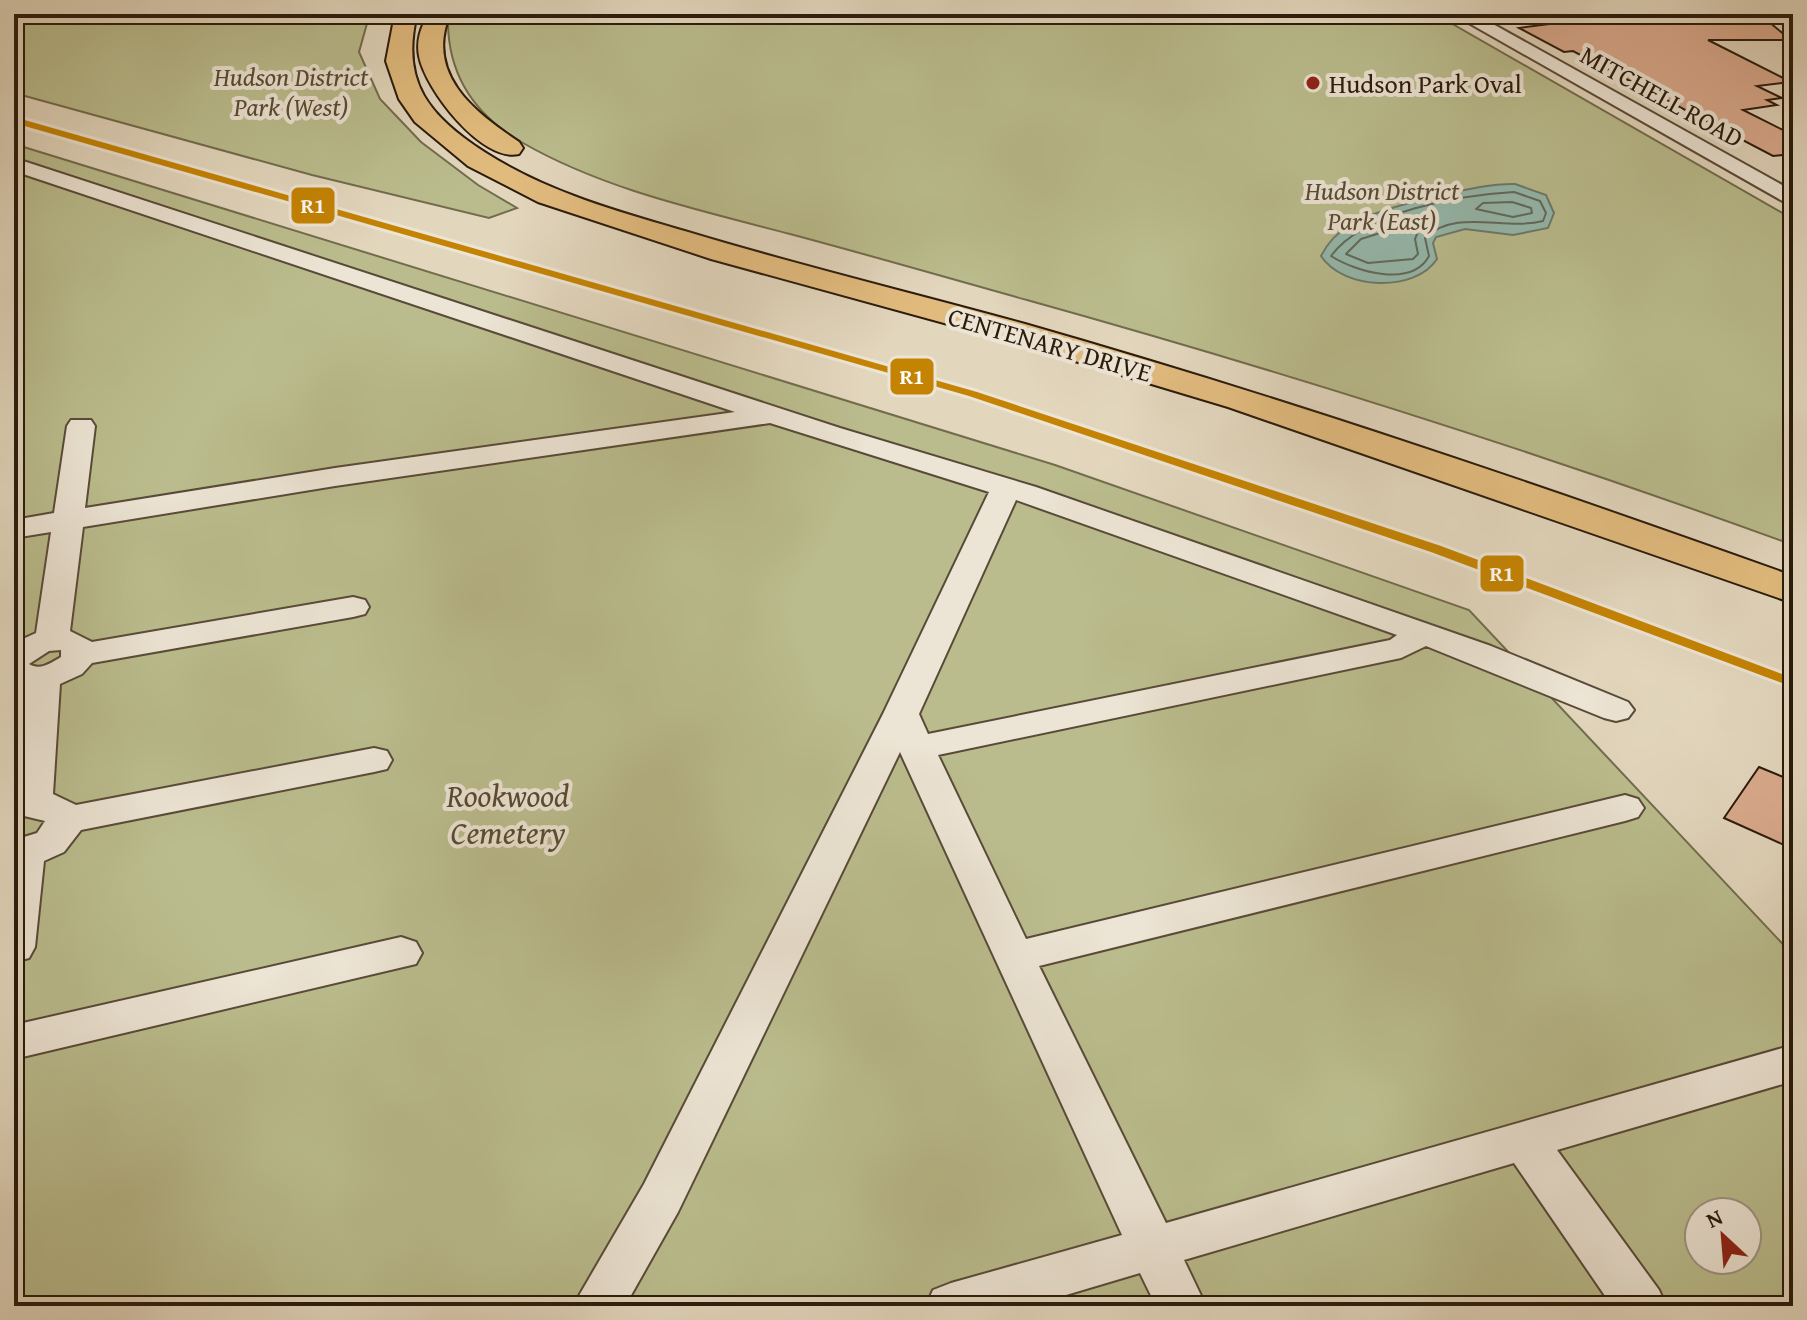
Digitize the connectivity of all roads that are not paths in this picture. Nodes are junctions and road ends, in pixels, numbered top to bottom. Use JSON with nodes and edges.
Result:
{"nodes":[{"id":1,"x":1462,"y":14,"type":"edge"},
{"id":2,"x":418,"y":19,"type":"edge"},
{"id":3,"x":14,"y":164,"type":"edge"},
{"id":4,"x":1793,"y":200,"type":"edge"},
{"id":5,"x":774,"y":415,"type":"junction"},
{"id":6,"x":81,"y":426,"type":"dead end"},
{"id":7,"x":1006,"y":488,"type":"junction"},
{"id":8,"x":70,"y":520,"type":"junction"},
{"id":9,"x":14,"y":529,"type":"edge"},
{"id":10,"x":1793,"y":560,"type":"edge"},
{"id":11,"x":1793,"y":590,"type":"edge"},
{"id":12,"x":353,"y":607,"type":"dead end"},
{"id":13,"x":1421,"y":633,"type":"junction"},
{"id":14,"x":66,"y":647,"type":"junction"},
{"id":15,"x":24,"y":669,"type":"edge"},
{"id":16,"x":1616,"y":710,"type":"dead end"},
{"id":17,"x":908,"y":731,"type":"junction"},
{"id":18,"x":374,"y":760,"type":"dead end"},
{"id":19,"x":1625,"y":808,"type":"dead end"},
{"id":20,"x":38,"y":812,"type":"edge"},
{"id":21,"x":20,"y":853,"type":"edge"},
{"id":22,"x":14,"y":947,"type":"edge"},
{"id":23,"x":401,"y":953,"type":"dead end"},
{"id":24,"x":1014,"y":957,"type":"junction"},
{"id":25,"x":14,"y":1042,"type":"edge"},
{"id":26,"x":1793,"y":1063,"type":"edge"},
{"id":27,"x":1524,"y":1140,"type":"junction"},
{"id":28,"x":1154,"y":1249,"type":"junction"},
{"id":29,"x":598,"y":1306,"type":"edge"},
{"id":30,"x":951,"y":1306,"type":"edge"},
{"id":31,"x":1181,"y":1306,"type":"edge"},
{"id":32,"x":1641,"y":1306,"type":"edge"}],
"edges":[{"from":1,"to":4,"type":"street","name":"MITCHELL ROAD"},
{"from":2,"to":10,"type":"highway","name":"CENTENARY DRIVE"},
{"from":2,"to":11,"type":"highway","name":"CENTENARY DRIVE"},
{"from":3,"to":5,"type":"street"},
{"from":5,"to":7,"type":"street"},
{"from":5,"to":8,"type":"street"},
{"from":6,"to":8,"type":"street"},
{"from":7,"to":13,"type":"street"},
{"from":7,"to":17,"type":"street"},
{"from":8,"to":9,"type":"street"},
{"from":8,"to":14,"type":"street"},
{"from":12,"to":14,"type":"street"},
{"from":13,"to":16,"type":"street"},
{"from":13,"to":17,"type":"street"},
{"from":14,"to":15,"type":"street"},
{"from":15,"to":20,"type":"street"},
{"from":17,"to":24,"type":"street"},
{"from":17,"to":29,"type":"street"},
{"from":18,"to":20,"type":"street"},
{"from":19,"to":24,"type":"street"},
{"from":20,"to":21,"type":"street"},
{"from":21,"to":22,"type":"street"},
{"from":23,"to":25,"type":"street"},
{"from":24,"to":28,"type":"street"},
{"from":26,"to":27,"type":"street"},
{"from":27,"to":28,"type":"street"},
{"from":27,"to":32,"type":"street"},
{"from":28,"to":30,"type":"street"},
{"from":28,"to":31,"type":"street"}]}
